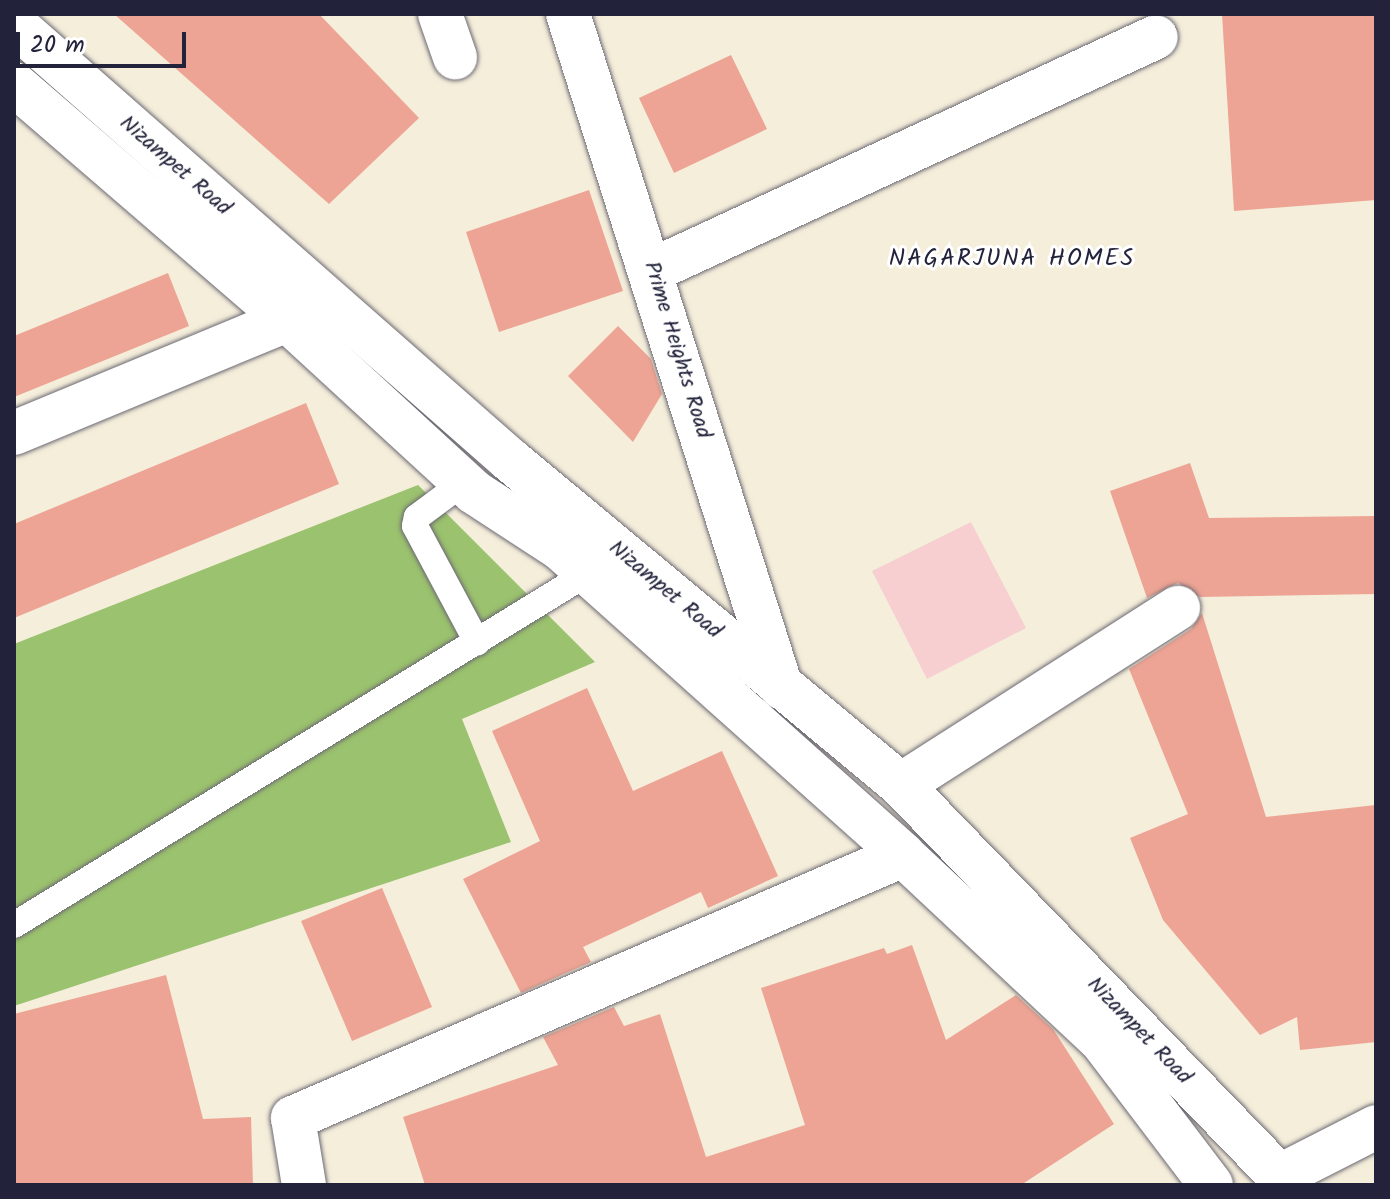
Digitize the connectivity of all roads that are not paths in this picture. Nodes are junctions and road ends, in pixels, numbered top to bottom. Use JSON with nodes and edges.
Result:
{"nodes":[{"id":1,"x":440,"y":14,"type":"edge"},
{"id":2,"x":568,"y":14,"type":"edge"},
{"id":3,"x":14,"y":24,"type":"edge"},
{"id":4,"x":1156,"y":37,"type":"dead end"},
{"id":5,"x":455,"y":57,"type":"dead end"},
{"id":6,"x":14,"y":84,"type":"edge"},
{"id":7,"x":653,"y":270,"type":"junction"},
{"id":8,"x":287,"y":320,"type":"junction"},
{"id":9,"x":14,"y":433,"type":"edge"},
{"id":10,"x":464,"y":482,"type":"junction"},
{"id":11,"x":588,"y":573,"type":"junction"},
{"id":12,"x":1178,"y":608,"type":"dead end"},
{"id":13,"x":477,"y":642,"type":"junction"},
{"id":14,"x":781,"y":687,"type":"junction"},
{"id":15,"x":901,"y":785,"type":"junction"},
{"id":16,"x":903,"y":855,"type":"junction"},
{"id":17,"x":14,"y":925,"type":"edge"},
{"id":18,"x":1376,"y":1127,"type":"edge"},
{"id":19,"x":1284,"y":1180,"type":"edge"},
{"id":20,"x":304,"y":1185,"type":"edge"},
{"id":21,"x":1211,"y":1185,"type":"edge"}],
"edges":[{"from":1,"to":5,"type":"main road"},
{"from":2,"to":7,"type":"main road","name":"Prime Heights Road"},
{"from":3,"to":14,"type":"main road","name":"Nizampet Road"},
{"from":4,"to":7,"type":"main road"},
{"from":6,"to":8,"type":"main road","name":"Nizampet Road"},
{"from":7,"to":14,"type":"main road","name":"Prime Heights Road"},
{"from":8,"to":9,"type":"main road"},
{"from":8,"to":10,"type":"main road","name":"Nizampet Road"},
{"from":10,"to":11,"type":"main road","name":"Nizampet Road"},
{"from":10,"to":13,"type":"lane"},
{"from":11,"to":13,"type":"lane"},
{"from":11,"to":16,"type":"main road","name":"Nizampet Road"},
{"from":12,"to":15,"type":"main road"},
{"from":13,"to":17,"type":"lane"},
{"from":14,"to":15,"type":"main road","name":"Nizampet Road"},
{"from":15,"to":19,"type":"main road","name":"Nizampet Road"},
{"from":16,"to":20,"type":"main road"},
{"from":16,"to":21,"type":"main road","name":"Nizampet Road"},
{"from":18,"to":19,"type":"main road"}]}
